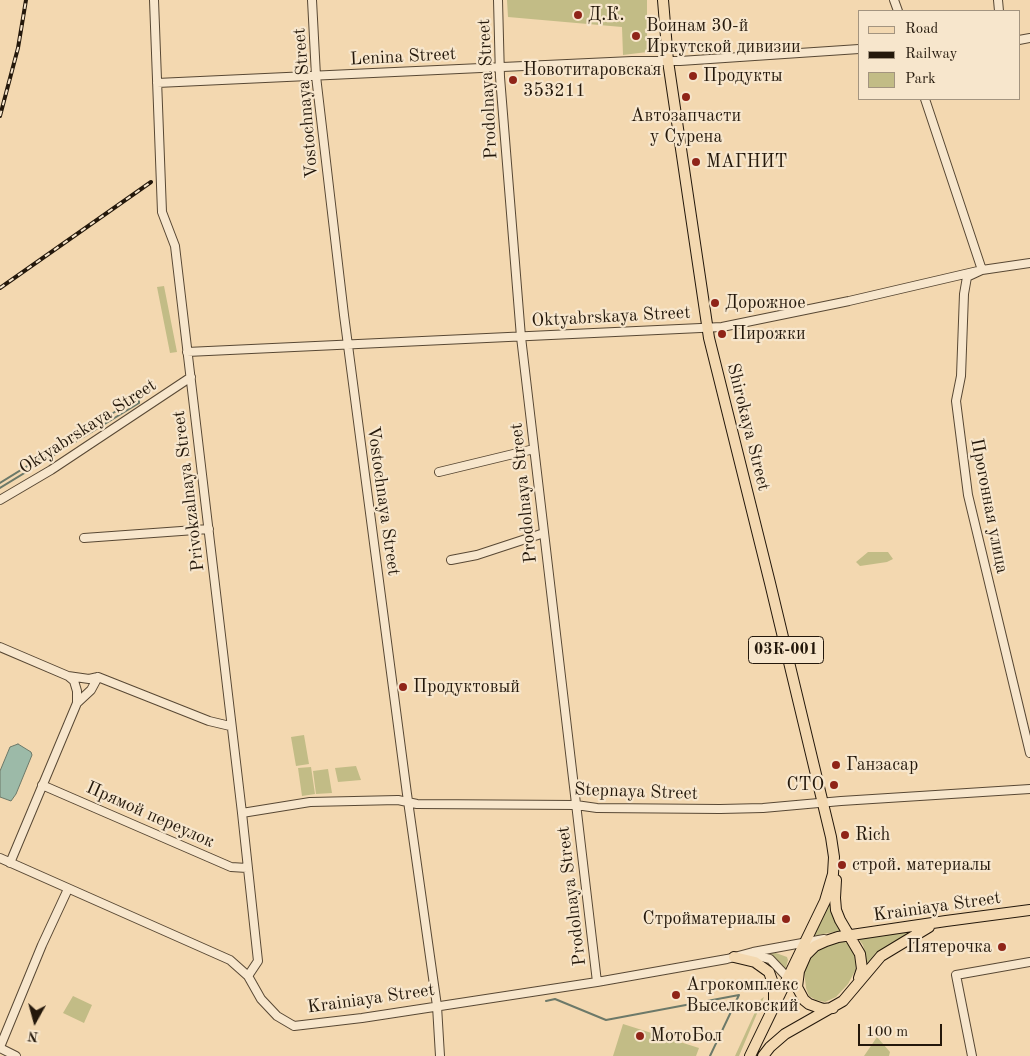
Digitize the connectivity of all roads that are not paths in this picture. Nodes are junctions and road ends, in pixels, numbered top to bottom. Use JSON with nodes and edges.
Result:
{"nodes":[{"id":1,"x":154,"y":0,"type":"edge"},
{"id":2,"x":312,"y":0,"type":"edge"},
{"id":3,"x":498,"y":0,"type":"edge"},
{"id":4,"x":663,"y":0,"type":"edge"},
{"id":5,"x":858,"y":49,"type":"edge"},
{"id":6,"x":668,"y":61,"type":"junction"},
{"id":7,"x":500,"y":67,"type":"junction"},
{"id":8,"x":316,"y":76,"type":"junction"},
{"id":9,"x":157,"y":84,"type":"junction"},
{"id":10,"x":925,"y":100,"type":"edge"},
{"id":11,"x":1030,"y":262,"type":"edge"},
{"id":12,"x":982,"y":270,"type":"junction"},
{"id":13,"x":706,"y":327,"type":"junction"},
{"id":14,"x":521,"y":337,"type":"junction"},
{"id":15,"x":348,"y":344,"type":"junction"},
{"id":16,"x":187,"y":352,"type":"junction"},
{"id":17,"x":191,"y":377,"type":"junction"},
{"id":18,"x":534,"y":449,"type":"junction"},
{"id":19,"x":439,"y":472,"type":"dead end"},
{"id":20,"x":0,"y":500,"type":"edge"},
{"id":21,"x":209,"y":529,"type":"junction"},
{"id":22,"x":544,"y":533,"type":"junction"},
{"id":23,"x":84,"y":538,"type":"dead end"},
{"id":24,"x":451,"y":560,"type":"dead end"},
{"id":25,"x":0,"y":647,"type":"edge"},
{"id":26,"x":68,"y":676,"type":"junction"},
{"id":27,"x":98,"y":677,"type":"junction"},
{"id":28,"x":77,"y":703,"type":"junction"},
{"id":29,"x":230,"y":726,"type":"junction"},
{"id":30,"x":1030,"y":753,"type":"edge"},
{"id":31,"x":42,"y":784,"type":"junction"},
{"id":32,"x":1030,"y":789,"type":"edge"},
{"id":33,"x":408,"y":802,"type":"junction"},
{"id":34,"x":823,"y":803,"type":"junction"},
{"id":35,"x":576,"y":805,"type":"junction"},
{"id":36,"x":242,"y":813,"type":"junction"},
{"id":37,"x":834,"y":857,"type":"junction"},
{"id":38,"x":0,"y":858,"type":"edge"},
{"id":39,"x":10,"y":863,"type":"junction"},
{"id":40,"x":247,"y":868,"type":"junction"},
{"id":41,"x":68,"y":889,"type":"junction"},
{"id":42,"x":1030,"y":910,"type":"edge"},
{"id":43,"x":840,"y":920,"type":"junction"},
{"id":44,"x":946,"y":921,"type":"junction"},
{"id":45,"x":876,"y":932,"type":"junction"},
{"id":46,"x":849,"y":936,"type":"junction"},
{"id":47,"x":838,"y":937,"type":"junction"},
{"id":48,"x":806,"y":942,"type":"junction"},
{"id":49,"x":799,"y":955,"type":"junction"},
{"id":50,"x":734,"y":958,"type":"junction"},
{"id":51,"x":1030,"y":962,"type":"edge"},
{"id":52,"x":799,"y":971,"type":"junction"},
{"id":53,"x":248,"y":976,"type":"junction"},
{"id":54,"x":788,"y":978,"type":"junction"},
{"id":55,"x":597,"y":982,"type":"junction"},
{"id":56,"x":857,"y":984,"type":"junction"},
{"id":57,"x":804,"y":1000,"type":"junction"},
{"id":58,"x":437,"y":1006,"type":"junction"},
{"id":59,"x":833,"y":1008,"type":"junction"},
{"id":60,"x":772,"y":1010,"type":"junction"},
{"id":61,"x":0,"y":1047,"type":"edge"},
{"id":62,"x":16,"y":1056,"type":"edge"},
{"id":63,"x":440,"y":1056,"type":"edge"},
{"id":64,"x":750,"y":1056,"type":"edge"},
{"id":65,"x":763,"y":1056,"type":"edge"},
{"id":66,"x":972,"y":1056,"type":"edge"}],
"edges":[{"from":1,"to":9,"type":"street","name":"Privokzalnaya Street"},
{"from":2,"to":8,"type":"street","name":"Vostochnaya Street"},
{"from":3,"to":7,"type":"street","name":"Prodolnaya Street"},
{"from":4,"to":6,"type":"main road","name":"Shirokaya Street","number":"03К-001"},
{"from":5,"to":6,"type":"street","name":"Lenina Street"},
{"from":6,"to":7,"type":"street","name":"Lenina Street"},
{"from":6,"to":13,"type":"main road","name":"Shirokaya Street","number":"03К-001"},
{"from":7,"to":8,"type":"street","name":"Lenina Street"},
{"from":7,"to":14,"type":"street","name":"Prodolnaya Street"},
{"from":8,"to":9,"type":"street","name":"Lenina Street"},
{"from":8,"to":15,"type":"street","name":"Vostochnaya Street"},
{"from":9,"to":16,"type":"street","name":"Privokzalnaya Street"},
{"from":10,"to":12,"type":"street"},
{"from":11,"to":12,"type":"street","name":"Oktyabrskaya Street"},
{"from":12,"to":13,"type":"street","name":"Oktyabrskaya Street"},
{"from":12,"to":30,"type":"street","name":"Прогонная улица"},
{"from":13,"to":14,"type":"street","name":"Oktyabrskaya Street"},
{"from":13,"to":34,"type":"main road","name":"Shirokaya Street","number":"03К-001"},
{"from":14,"to":15,"type":"street","name":"Oktyabrskaya Street"},
{"from":14,"to":18,"type":"street","name":"Prodolnaya Street"},
{"from":15,"to":16,"type":"street","name":"Oktyabrskaya Street"},
{"from":15,"to":33,"type":"street","name":"Vostochnaya Street"},
{"from":16,"to":17,"type":"street","name":"Privokzalnaya Street"},
{"from":17,"to":20,"type":"street","name":"Oktyabrskaya Street"},
{"from":17,"to":21,"type":"street","name":"Privokzalnaya Street"},
{"from":18,"to":19,"type":"street"},
{"from":18,"to":22,"type":"street","name":"Prodolnaya Street"},
{"from":21,"to":23,"type":"street"},
{"from":21,"to":29,"type":"street","name":"Privokzalnaya Street"},
{"from":22,"to":24,"type":"street"},
{"from":22,"to":35,"type":"street","name":"Prodolnaya Street"},
{"from":25,"to":26,"type":"street"},
{"from":26,"to":27,"type":"street"},
{"from":26,"to":28,"type":"street"},
{"from":27,"to":28,"type":"street"},
{"from":27,"to":29,"type":"street"},
{"from":28,"to":31,"type":"street"},
{"from":29,"to":36,"type":"street","name":"Privokzalnaya Street"},
{"from":31,"to":39,"type":"street"},
{"from":31,"to":40,"type":"street","name":"Прямой переулок"},
{"from":32,"to":34,"type":"street","name":"Stepnaya Street"},
{"from":33,"to":35,"type":"street","name":"Stepnaya Street"},
{"from":33,"to":36,"type":"street","name":"Stepnaya Street"},
{"from":33,"to":58,"type":"street","name":"Vostochnaya Street"},
{"from":34,"to":35,"type":"street","name":"Stepnaya Street"},
{"from":34,"to":37,"type":"main road","name":"Shirokaya Street","number":"03К-001"},
{"from":35,"to":55,"type":"street","name":"Prodolnaya Street"},
{"from":36,"to":40,"type":"street","name":"Privokzalnaya Street"},
{"from":37,"to":43,"type":"main road","number":"03К-001"},
{"from":37,"to":48,"type":"main road","number":"03К-001"},
{"from":38,"to":39,"type":"street","name":"Krainiaya Street"},
{"from":39,"to":41,"type":"street","name":"Krainiaya Street"},
{"from":40,"to":53,"type":"street","name":"Privokzalnaya Street"},
{"from":41,"to":53,"type":"street","name":"Krainiaya Street"},
{"from":41,"to":61,"type":"street"},
{"from":42,"to":44,"type":"main road","name":"Krainiaya Street"},
{"from":43,"to":45,"type":"main road"},
{"from":43,"to":46,"type":"main road","number":"03К-001"},
{"from":44,"to":45,"type":"main road","name":"Krainiaya Street"},
{"from":44,"to":56,"type":"main road"},
{"from":45,"to":46,"type":"main road","name":"Krainiaya Street"},
{"from":46,"to":47,"type":"main road"},
{"from":46,"to":56,"type":"main road","number":"03К-001"},
{"from":47,"to":48,"type":"street"},
{"from":47,"to":52,"type":"main road"},
{"from":48,"to":49,"type":"main road","number":"03К-001"},
{"from":48,"to":50,"type":"street"},
{"from":49,"to":52,"type":"main road"},
{"from":49,"to":54,"type":"main road","number":"03К-001"},
{"from":50,"to":54,"type":"street"},
{"from":50,"to":55,"type":"street","name":"Krainiaya Street"},
{"from":50,"to":60,"type":"main road","number":"03К-001"},
{"from":51,"to":66,"type":"street"},
{"from":52,"to":57,"type":"main road"},
{"from":53,"to":58,"type":"street","name":"Krainiaya Street"},
{"from":54,"to":57,"type":"street"},
{"from":54,"to":60,"type":"main road","number":"03К-001"},
{"from":55,"to":58,"type":"street","name":"Krainiaya Street"},
{"from":56,"to":59,"type":"main road"},
{"from":57,"to":59,"type":"main road"},
{"from":58,"to":63,"type":"street","name":"Vostochnaya Street"},
{"from":59,"to":65,"type":"main road"},
{"from":60,"to":64,"type":"main road","number":"03К-001"},
{"from":61,"to":62,"type":"street"}]}
